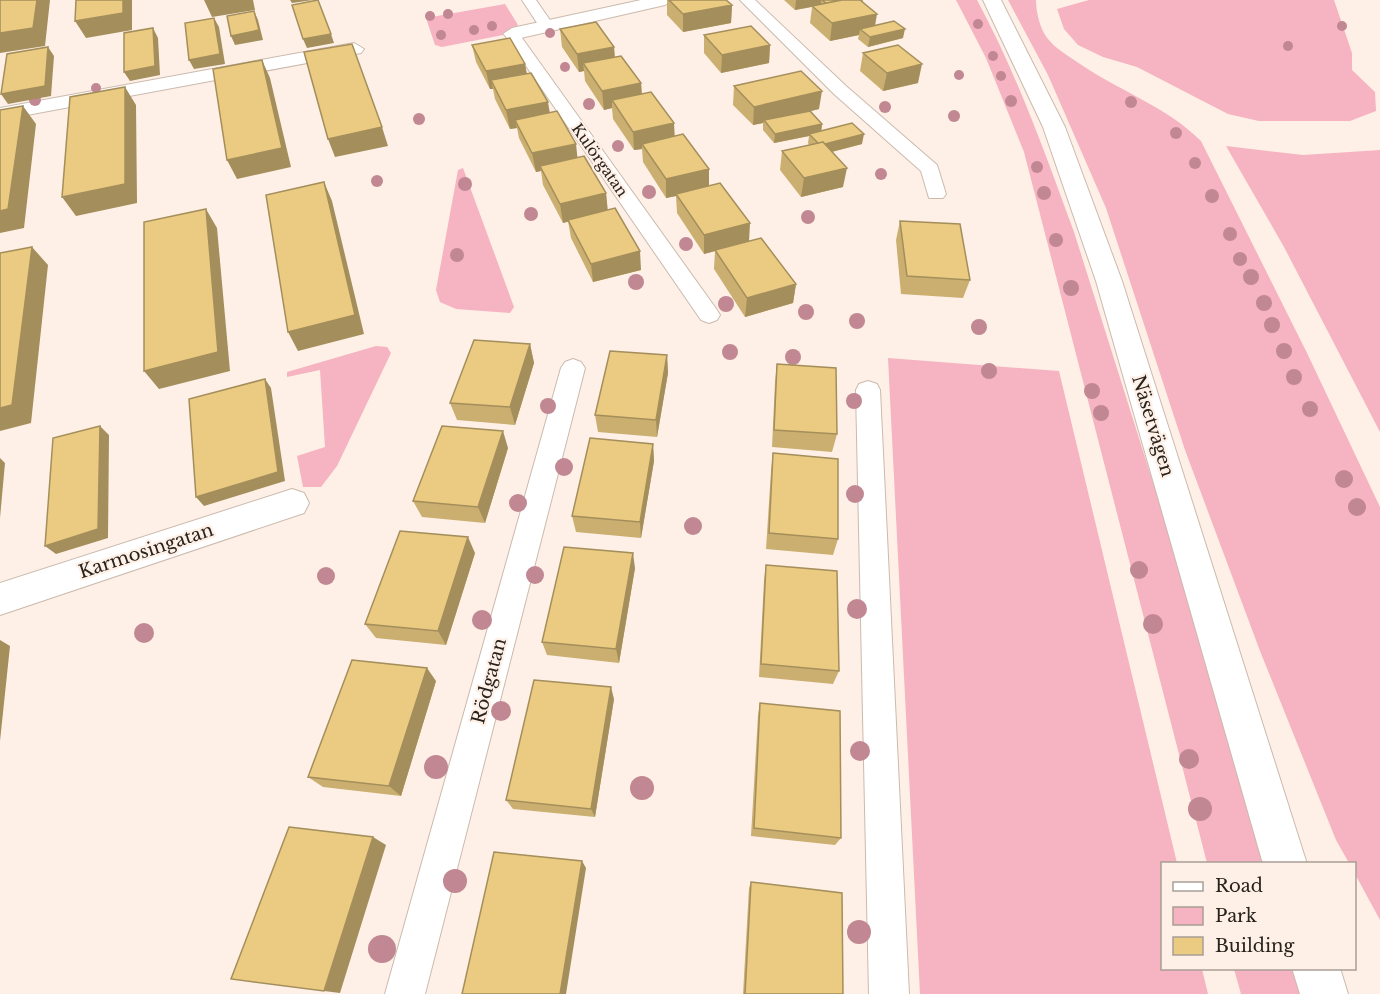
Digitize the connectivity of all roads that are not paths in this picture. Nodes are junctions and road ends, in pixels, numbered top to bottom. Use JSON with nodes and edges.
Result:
{"nodes":[{"id":1,"x":529,"y":0,"type":"edge"},
{"id":2,"x":665,"y":0,"type":"edge"},
{"id":3,"x":747,"y":0,"type":"edge"},
{"id":4,"x":992,"y":0,"type":"edge"},
{"id":5,"x":546,"y":26,"type":"junction"},
{"id":6,"x":512,"y":34,"type":"joint"},
{"id":7,"x":354,"y":49,"type":"edge"},
{"id":8,"x":0,"y":114,"type":"edge"},
{"id":9,"x":936,"y":194,"type":"dead end"},
{"id":10,"x":709,"y":315,"type":"dead end"},
{"id":11,"x":573,"y":368,"type":"dead end"},
{"id":12,"x":868,"y":390,"type":"dead end"},
{"id":13,"x":292,"y":502,"type":"dead end"},
{"id":14,"x":0,"y":599,"type":"edge"},
{"id":15,"x":1284,"y":862,"type":"edge"},
{"id":16,"x":1316,"y":970,"type":"edge"},
{"id":17,"x":405,"y":994,"type":"edge"},
{"id":18,"x":889,"y":994,"type":"edge"},
{"id":19,"x":1324,"y":994,"type":"edge"}],
"edges":[{"from":1,"to":5,"type":"lane"},
{"from":2,"to":5,"type":"street","name":"Kulörgatan"},
{"from":3,"to":9,"type":"lane"},
{"from":4,"to":15,"type":"street","name":"Näsetvägen"},
{"from":5,"to":6,"type":"street","name":"Kulörgatan"},
{"from":6,"to":10,"type":"lane","name":"Kulörgatan"},
{"from":7,"to":8,"type":"street"},
{"from":11,"to":17,"type":"lane","name":"Rödgatan"},
{"from":12,"to":18,"type":"lane"},
{"from":13,"to":14,"type":"street","name":"Karmosingatan"},
{"from":16,"to":19,"type":"street"}]}
